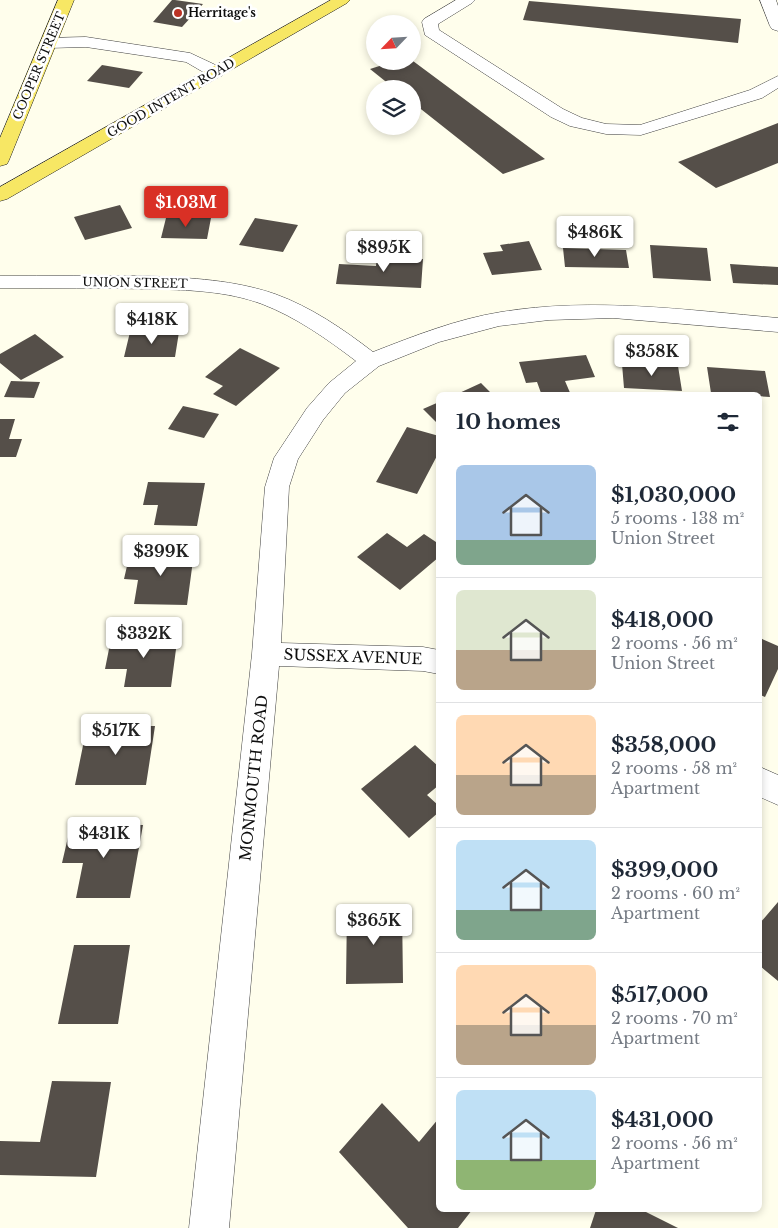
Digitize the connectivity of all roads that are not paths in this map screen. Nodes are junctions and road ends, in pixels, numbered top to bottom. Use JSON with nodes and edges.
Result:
{"nodes":[{"id":1,"x":66,"y":0,"type":"edge"},
{"id":2,"x":342,"y":0,"type":"edge"},
{"id":3,"x":467,"y":0,"type":"edge"},
{"id":4,"x":768,"y":0,"type":"edge"},
{"id":5,"x":778,"y":26,"type":"edge"},
{"id":6,"x":48,"y":43,"type":"junction"},
{"id":7,"x":216,"y":72,"type":"junction"},
{"id":8,"x":778,"y":80,"type":"edge"},
{"id":9,"x":0,"y":160,"type":"edge"},
{"id":10,"x":0,"y":196,"type":"edge"},
{"id":11,"x":0,"y":282,"type":"edge"},
{"id":12,"x":778,"y":324,"type":"edge"},
{"id":13,"x":371,"y":360,"type":"junction"},
{"id":14,"x":266,"y":654,"type":"junction"},
{"id":15,"x":436,"y":661,"type":"edge"},
{"id":16,"x":762,"y":782,"type":"edge"},
{"id":17,"x":778,"y":791,"type":"edge"},
{"id":18,"x":209,"y":1228,"type":"edge"}],
"edges":[{"from":1,"to":6,"type":"main road","name":"COOPER STREET"},
{"from":2,"to":7,"type":"main road","name":"GOOD INTENT ROAD"},
{"from":3,"to":8,"type":"street"},
{"from":4,"to":5,"type":"street"},
{"from":6,"to":7,"type":"street"},
{"from":6,"to":9,"type":"main road","name":"COOPER STREET"},
{"from":7,"to":10,"type":"main road","name":"GOOD INTENT ROAD"},
{"from":11,"to":13,"type":"street","name":"UNION STREET"},
{"from":12,"to":13,"type":"street","name":"MONMOUTH ROAD"},
{"from":13,"to":14,"type":"street","name":"MONMOUTH ROAD"},
{"from":14,"to":15,"type":"street","name":"SUSSEX AVENUE"},
{"from":14,"to":18,"type":"street","name":"MONMOUTH ROAD"},
{"from":16,"to":17,"type":"street"}]}
